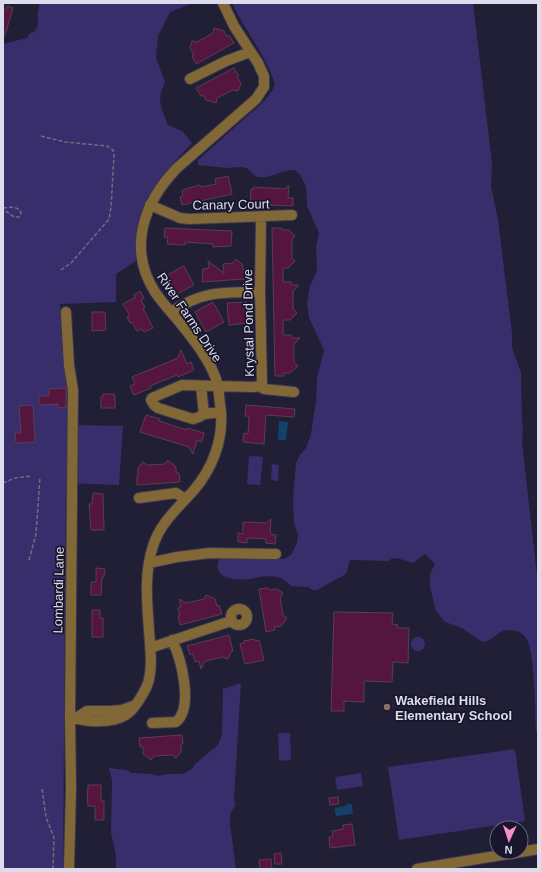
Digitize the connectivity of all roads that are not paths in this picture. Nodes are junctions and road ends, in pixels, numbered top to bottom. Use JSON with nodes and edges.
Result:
{"nodes":[{"id":1,"x":223,"y":3,"type":"edge"},
{"id":2,"x":250,"y":52,"type":"junction"},
{"id":3,"x":190,"y":79,"type":"dead end"},
{"id":4,"x":150,"y":205,"type":"junction"},
{"id":5,"x":292,"y":215,"type":"dead end"},
{"id":6,"x":261,"y":217,"type":"junction"},
{"id":7,"x":260,"y":292,"type":"junction"},
{"id":8,"x":66,"y":312,"type":"dead end"},
{"id":9,"x":171,"y":312,"type":"junction"},
{"id":10,"x":201,"y":386,"type":"junction"},
{"id":11,"x":259,"y":386,"type":"junction"},
{"id":12,"x":218,"y":387,"type":"junction"},
{"id":13,"x":294,"y":392,"type":"dead end"},
{"id":14,"x":221,"y":412,"type":"junction"},
{"id":15,"x":204,"y":414,"type":"junction"},
{"id":16,"x":139,"y":498,"type":"dead end"},
{"id":17,"x":185,"y":499,"type":"junction"},
{"id":18,"x":276,"y":554,"type":"dead end"},
{"id":19,"x":149,"y":563,"type":"junction"},
{"id":20,"x":231,"y":621,"type":"dead end"},
{"id":21,"x":172,"y":640,"type":"junction"},
{"id":22,"x":150,"y":648,"type":"junction"},
{"id":23,"x":73,"y":718,"type":"junction"},
{"id":24,"x":152,"y":723,"type":"dead end"},
{"id":25,"x":490,"y":860,"type":"edge"},
{"id":26,"x":475,"y":864,"type":"edge"},
{"id":27,"x":69,"y":869,"type":"edge"},
{"id":28,"x":417,"y":869,"type":"edge"}],
"edges":[{"from":1,"to":2,"type":"street","name":"River Farms Drive"},
{"from":2,"to":3,"type":"street"},
{"from":2,"to":4,"type":"street","name":"River Farms Drive"},
{"from":4,"to":6,"type":"street","name":"Canary Court"},
{"from":4,"to":9,"type":"street","name":"River Farms Drive"},
{"from":5,"to":6,"type":"street","name":"Canary Court"},
{"from":6,"to":7,"type":"street","name":"Krystal Pond Drive"},
{"from":7,"to":9,"type":"street"},
{"from":7,"to":11,"type":"street","name":"Krystal Pond Drive"},
{"from":8,"to":23,"type":"street","name":"Lombardi Lane"},
{"from":9,"to":12,"type":"street","name":"River Farms Drive"},
{"from":10,"to":12,"type":"street","name":"Krystal Pond Drive"},
{"from":10,"to":15,"type":"street"},
{"from":10,"to":15,"type":"street","name":"Krystal Pond Drive"},
{"from":11,"to":12,"type":"street","name":"Krystal Pond Drive"},
{"from":11,"to":13,"type":"street"},
{"from":12,"to":14,"type":"street","name":"River Farms Drive"},
{"from":14,"to":15,"type":"street"},
{"from":14,"to":17,"type":"street","name":"River Farms Drive"},
{"from":16,"to":17,"type":"street"},
{"from":17,"to":19,"type":"street","name":"River Farms Drive"},
{"from":18,"to":19,"type":"street"},
{"from":19,"to":22,"type":"street","name":"River Farms Drive"},
{"from":20,"to":21,"type":"street"},
{"from":21,"to":22,"type":"street"},
{"from":21,"to":24,"type":"street"},
{"from":22,"to":23,"type":"street","name":"River Farms Drive"},
{"from":23,"to":27,"type":"street","name":"Lombardi Lane"},
{"from":25,"to":26,"type":"street"},
{"from":26,"to":28,"type":"street"}]}
